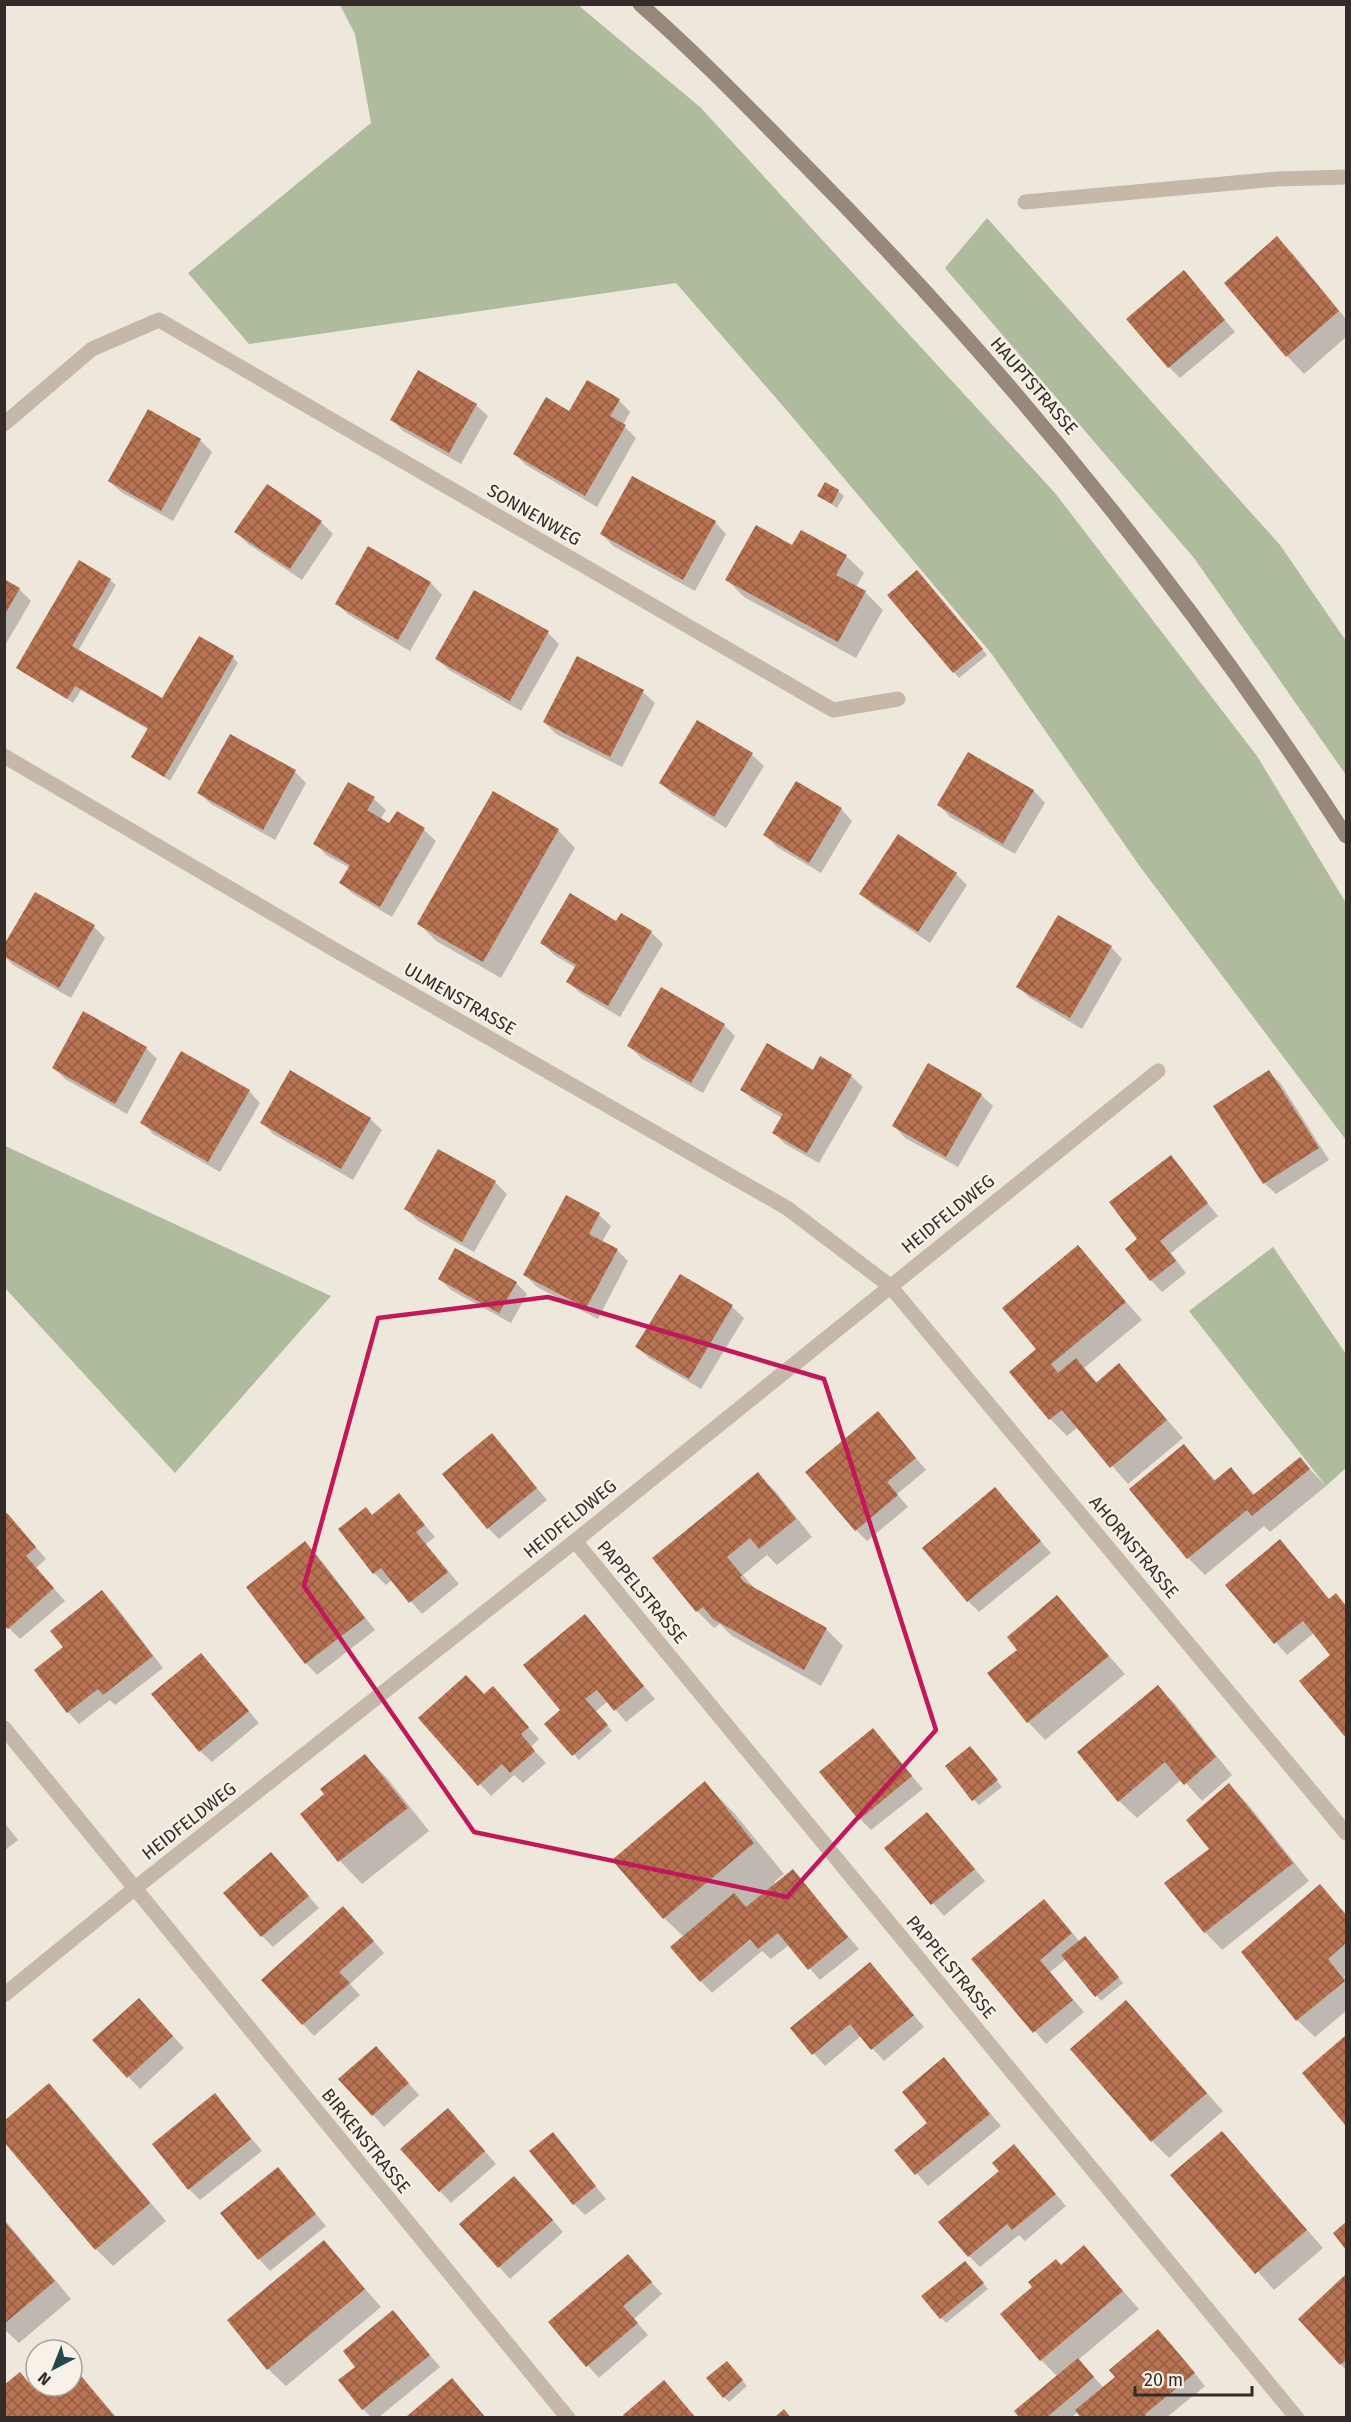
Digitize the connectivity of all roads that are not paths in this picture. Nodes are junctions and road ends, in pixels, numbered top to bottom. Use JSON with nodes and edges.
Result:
{"nodes":[{"id":1,"x":640,"y":4,"type":"edge"},
{"id":2,"x":1347,"y":177,"type":"edge"},
{"id":3,"x":1025,"y":202,"type":"dead end"},
{"id":4,"x":4,"y":424,"type":"edge"},
{"id":5,"x":898,"y":699,"type":"dead end"},
{"id":6,"x":4,"y":756,"type":"edge"},
{"id":7,"x":1347,"y":836,"type":"edge"},
{"id":8,"x":1158,"y":1071,"type":"dead end"},
{"id":9,"x":890,"y":1286,"type":"junction"},
{"id":10,"x":575,"y":1541,"type":"junction"},
{"id":11,"x":4,"y":1728,"type":"edge"},
{"id":12,"x":1347,"y":1833,"type":"edge"},
{"id":13,"x":134,"y":1889,"type":"junction"},
{"id":14,"x":4,"y":1995,"type":"edge"},
{"id":15,"x":568,"y":2418,"type":"edge"},
{"id":16,"x":1297,"y":2418,"type":"edge"}],
"edges":[{"from":1,"to":7,"type":"main road","name":"HAUPTSTRASSE"},
{"from":2,"to":3,"type":"street"},
{"from":4,"to":5,"type":"street","name":"SONNENWEG"},
{"from":6,"to":9,"type":"street","name":"ULMENSTRASSE"},
{"from":8,"to":9,"type":"street","name":"HEIDFELDWEG"},
{"from":9,"to":10,"type":"street","name":"HEIDFELDWEG"},
{"from":9,"to":12,"type":"street","name":"AHORNSTRASSE"},
{"from":10,"to":13,"type":"street","name":"HEIDFELDWEG"},
{"from":10,"to":16,"type":"street","name":"PAPPELSTRASSE"},
{"from":11,"to":13,"type":"street","name":"BIRKENSTRASSE"},
{"from":13,"to":14,"type":"street","name":"HEIDFELDWEG"},
{"from":13,"to":15,"type":"street","name":"BIRKENSTRASSE"}]}
